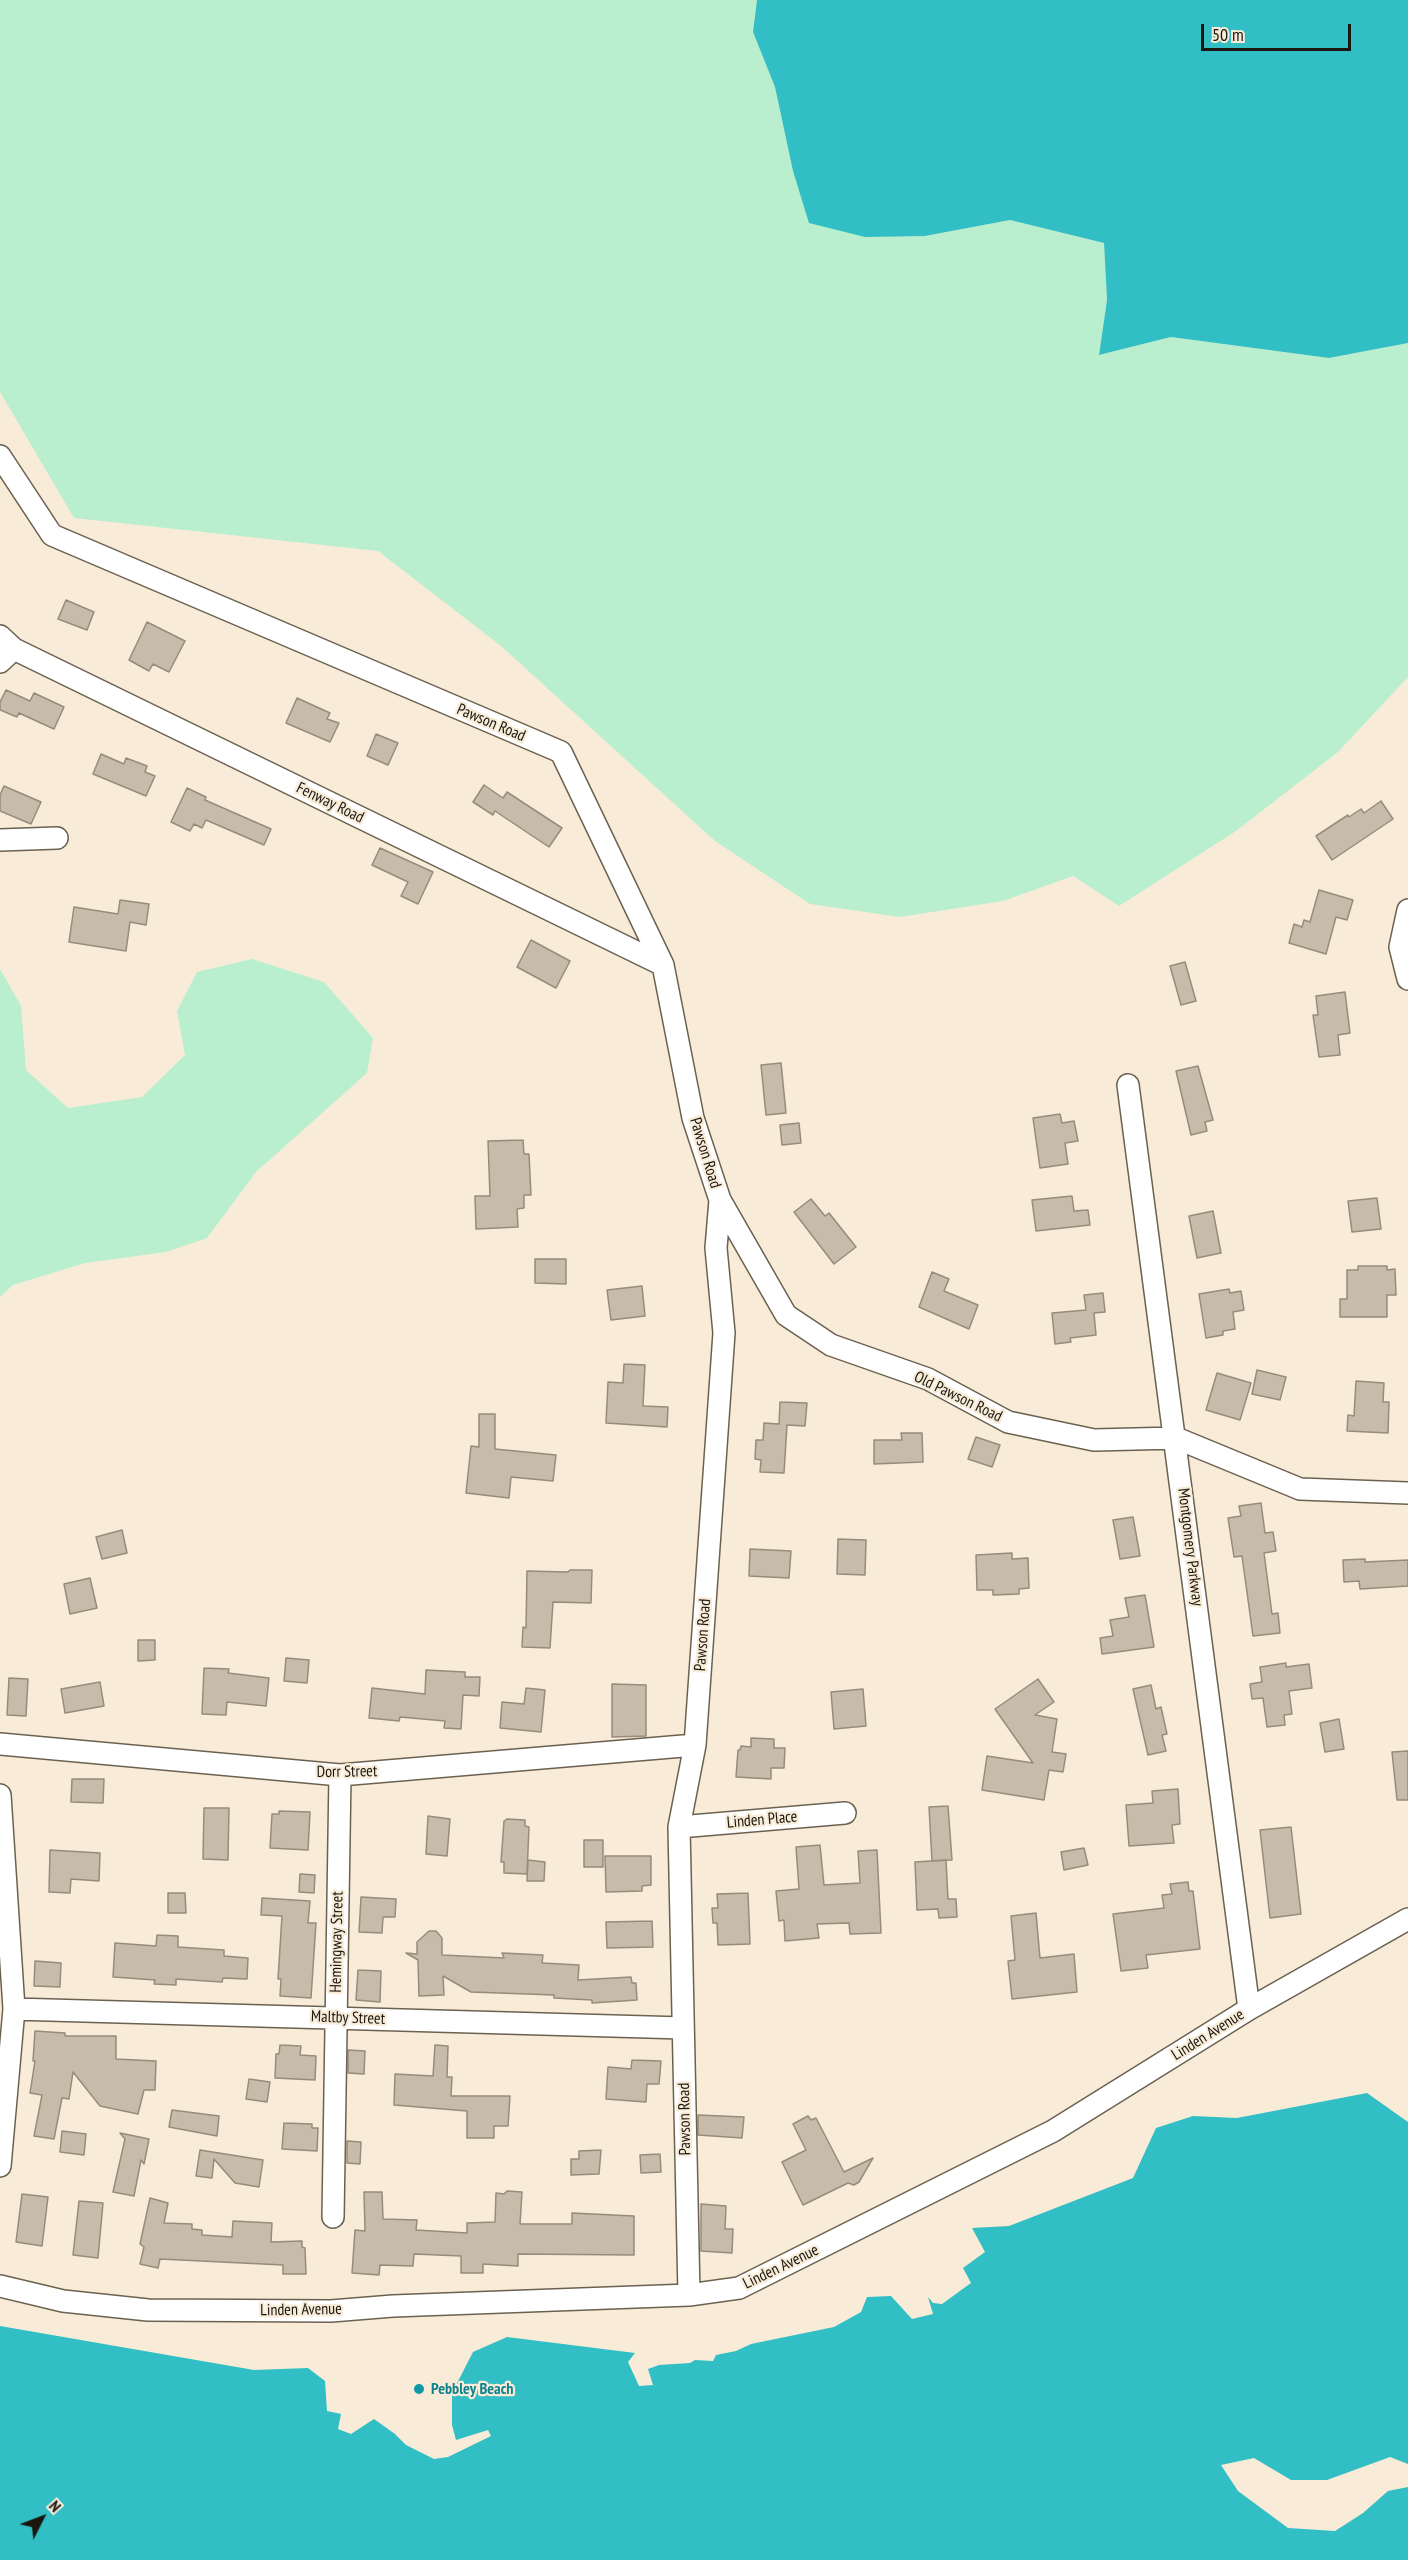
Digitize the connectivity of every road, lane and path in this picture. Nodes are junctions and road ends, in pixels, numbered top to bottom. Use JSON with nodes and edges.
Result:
{"nodes":[{"id":1,"x":0,"y":456,"type":"edge"},
{"id":2,"x":5,"y":649,"type":"edge"},
{"id":3,"x":57,"y":838,"type":"dead end"},
{"id":4,"x":0,"y":840,"type":"edge"},
{"id":5,"x":1408,"y":910,"type":"edge"},
{"id":6,"x":663,"y":965,"type":"junction"},
{"id":7,"x":1408,"y":979,"type":"edge"},
{"id":8,"x":1128,"y":1085,"type":"dead end"},
{"id":9,"x":720,"y":1200,"type":"junction"},
{"id":10,"x":1176,"y":1438,"type":"junction"},
{"id":11,"x":1408,"y":1493,"type":"edge"},
{"id":12,"x":0,"y":1744,"type":"edge"},
{"id":13,"x":695,"y":1745,"type":"junction"},
{"id":14,"x":340,"y":1775,"type":"junction"},
{"id":15,"x":0,"y":1795,"type":"edge"},
{"id":16,"x":845,"y":1813,"type":"dead end"},
{"id":17,"x":679,"y":1827,"type":"junction"},
{"id":18,"x":1408,"y":1919,"type":"edge"},
{"id":19,"x":14,"y":2009,"type":"junction"},
{"id":20,"x":1249,"y":2009,"type":"junction"},
{"id":21,"x":336,"y":2017,"type":"junction"},
{"id":22,"x":683,"y":2028,"type":"junction"},
{"id":23,"x":0,"y":2166,"type":"edge"},
{"id":24,"x":333,"y":2217,"type":"dead end"},
{"id":25,"x":0,"y":2286,"type":"edge"},
{"id":26,"x":689,"y":2295,"type":"junction"}],
"edges":[{"from":1,"to":6,"type":"street","name":"Pawson Road"},
{"from":2,"to":6,"type":"street","name":"Fenway Road"},
{"from":3,"to":4,"type":"street"},
{"from":5,"to":7,"type":"street"},
{"from":6,"to":9,"type":"street","name":"Pawson Road"},
{"from":8,"to":10,"type":"street","name":"Montgomery Parkway"},
{"from":9,"to":10,"type":"street","name":"Old Pawson Road"},
{"from":9,"to":13,"type":"street","name":"Pawson Road"},
{"from":10,"to":11,"type":"street","name":"Old Pawson Road"},
{"from":10,"to":20,"type":"street","name":"Montgomery Parkway"},
{"from":12,"to":14,"type":"street","name":"Dorr Street"},
{"from":13,"to":14,"type":"street","name":"Dorr Street"},
{"from":13,"to":17,"type":"street","name":"Pawson Road"},
{"from":14,"to":21,"type":"street","name":"Hemingway Street"},
{"from":15,"to":19,"type":"street"},
{"from":16,"to":17,"type":"street","name":"Linden Place"},
{"from":17,"to":22,"type":"street","name":"Pawson Road"},
{"from":18,"to":20,"type":"street","name":"Linden Avenue"},
{"from":19,"to":21,"type":"street","name":"Maltby Street"},
{"from":19,"to":23,"type":"street"},
{"from":20,"to":26,"type":"street","name":"Linden Avenue"},
{"from":21,"to":22,"type":"street","name":"Maltby Street"},
{"from":21,"to":24,"type":"street","name":"Hemingway Street"},
{"from":22,"to":26,"type":"street","name":"Pawson Road"},
{"from":25,"to":26,"type":"street","name":"Linden Avenue"}]}
